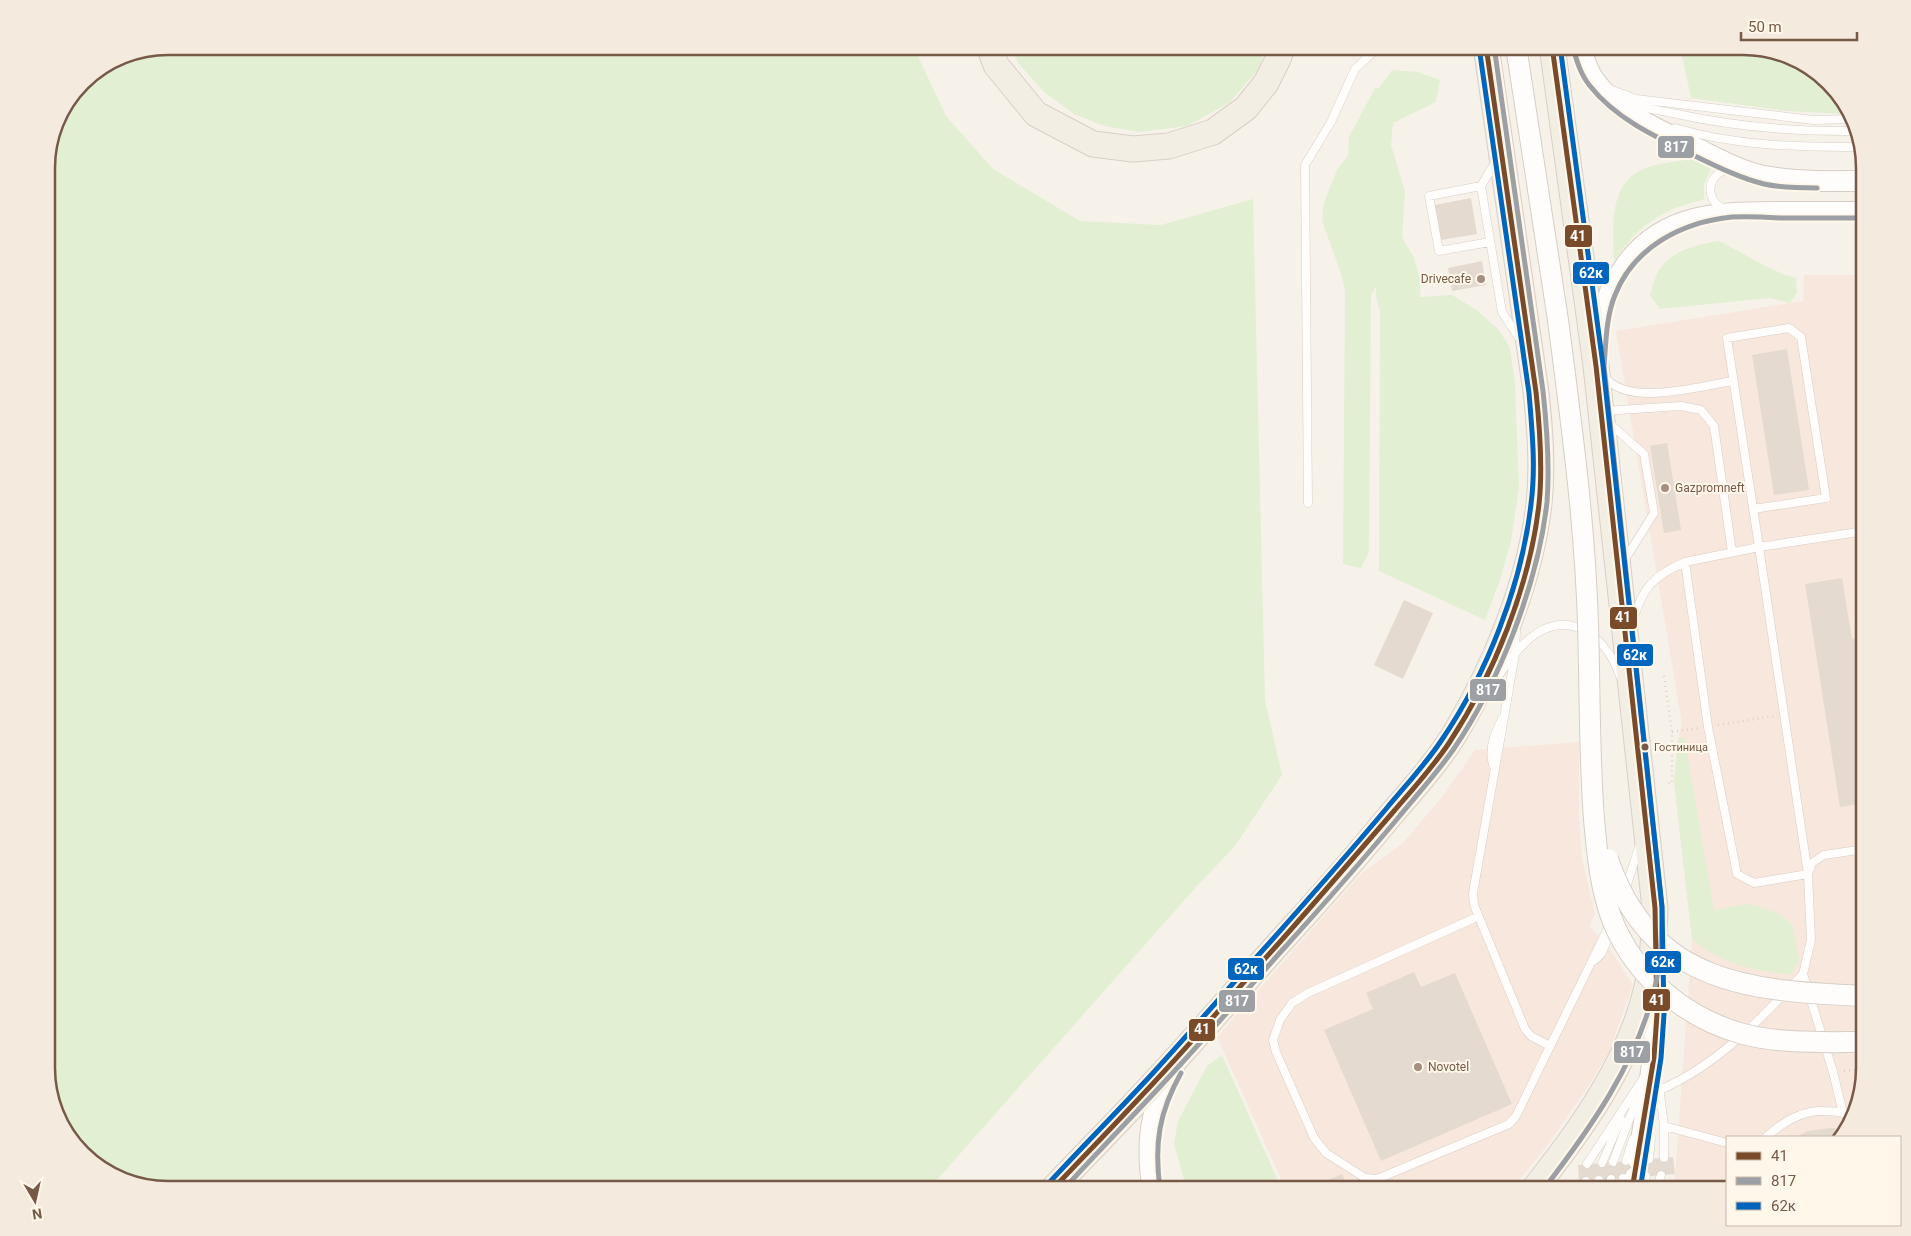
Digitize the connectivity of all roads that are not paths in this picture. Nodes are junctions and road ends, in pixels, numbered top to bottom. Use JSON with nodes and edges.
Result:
{"nodes":[{"id":1,"x":992,"y":55,"type":"edge"},
{"id":2,"x":1280,"y":55,"type":"edge"},
{"id":3,"x":1370,"y":55,"type":"edge"},
{"id":4,"x":1487,"y":55,"type":"edge"},
{"id":5,"x":1517,"y":55,"type":"edge"},
{"id":6,"x":1553,"y":55,"type":"edge"},
{"id":7,"x":1583,"y":55,"type":"edge"},
{"id":8,"x":1599,"y":86,"type":"junction"},
{"id":9,"x":1634,"y":116,"type":"junction"},
{"id":10,"x":1845,"y":119,"type":"edge"},
{"id":11,"x":1849,"y":131,"type":"edge"},
{"id":12,"x":1854,"y":147,"type":"edge"},
{"id":13,"x":1501,"y":153,"type":"junction"},
{"id":14,"x":1738,"y":169,"type":"junction"},
{"id":15,"x":1856,"y":181,"type":"edge"},
{"id":16,"x":1481,"y":186,"type":"junction"},
{"id":17,"x":1730,"y":210,"type":"junction"},
{"id":18,"x":1856,"y":210,"type":"edge"},
{"id":19,"x":1856,"y":217,"type":"edge"},
{"id":20,"x":1680,"y":221,"type":"junction"},
{"id":21,"x":1490,"y":242,"type":"junction"},
{"id":22,"x":1530,"y":354,"type":"junction"},
{"id":23,"x":1596,"y":366,"type":"junction"},
{"id":24,"x":1734,"y":381,"type":"junction"},
{"id":25,"x":1601,"y":414,"type":"junction"},
{"id":26,"x":1308,"y":503,"type":"dead end"},
{"id":27,"x":1753,"y":509,"type":"junction"},
{"id":28,"x":1856,"y":532,"type":"edge"},
{"id":29,"x":1759,"y":547,"type":"junction"},
{"id":30,"x":1732,"y":552,"type":"junction"},
{"id":31,"x":1685,"y":562,"type":"junction"},
{"id":32,"x":1618,"y":571,"type":"junction"},
{"id":33,"x":1519,"y":591,"type":"junction"},
{"id":34,"x":1627,"y":643,"type":"junction"},
{"id":35,"x":1515,"y":654,"type":"junction"},
{"id":36,"x":1634,"y":718,"type":"junction"},
{"id":37,"x":1453,"y":736,"type":"junction"},
{"id":38,"x":1592,"y":796,"type":"junction"},
{"id":39,"x":1644,"y":812,"type":"junction"},
{"id":40,"x":1856,"y":851,"type":"edge"},
{"id":41,"x":1808,"y":874,"type":"junction"},
{"id":42,"x":1620,"y":902,"type":"dead end"},
{"id":43,"x":1655,"y":908,"type":"junction"},
{"id":44,"x":1616,"y":912,"type":"dead end"},
{"id":45,"x":1477,"y":917,"type":"junction"},
{"id":46,"x":1802,"y":974,"type":"junction"},
{"id":47,"x":1856,"y":996,"type":"edge"},
{"id":48,"x":1856,"y":1042,"type":"edge"},
{"id":49,"x":1550,"y":1046,"type":"junction"},
{"id":50,"x":1184,"y":1049,"type":"junction"},
{"id":51,"x":1653,"y":1076,"type":"junction"},
{"id":52,"x":1629,"y":1099,"type":"junction"},
{"id":53,"x":1847,"y":1113,"type":"edge"},
{"id":54,"x":1118,"y":1120,"type":"junction"},
{"id":55,"x":1664,"y":1126,"type":"junction"},
{"id":56,"x":1774,"y":1131,"type":"junction"},
{"id":57,"x":1767,"y":1136,"type":"edge"},
{"id":58,"x":1780,"y":1136,"type":"edge"},
{"id":59,"x":1726,"y":1142,"type":"edge"},
{"id":60,"x":1664,"y":1158,"type":"dead end"},
{"id":61,"x":1614,"y":1162,"type":"dead end"},
{"id":62,"x":1602,"y":1163,"type":"dead end"},
{"id":63,"x":1587,"y":1164,"type":"dead end"},
{"id":64,"x":1661,"y":1175,"type":"dead end"},
{"id":65,"x":1635,"y":1176,"type":"edge"},
{"id":66,"x":1060,"y":1181,"type":"edge"},
{"id":67,"x":1076,"y":1181,"type":"edge"},
{"id":68,"x":1152,"y":1181,"type":"edge"},
{"id":69,"x":1540,"y":1181,"type":"edge"},
{"id":70,"x":1659,"y":1181,"type":"edge"}],
"edges":[{"from":1,"to":2,"type":"main road"},
{"from":3,"to":26,"type":"lane"},
{"from":4,"to":13,"type":"main road"},
{"from":5,"to":38,"type":"street","bridge":true},
{"from":6,"to":23,"type":"main road"},
{"from":7,"to":8,"type":"street"},
{"from":8,"to":9,"type":"street"},
{"from":8,"to":10,"type":"lane"},
{"from":8,"to":11,"type":"lane"},
{"from":9,"to":12,"type":"lane"},
{"from":9,"to":14,"type":"street"},
{"from":13,"to":16,"type":"lane"},
{"from":13,"to":22,"type":"main road"},
{"from":14,"to":15,"type":"street"},
{"from":14,"to":17,"type":"lane"},
{"from":16,"to":21,"type":"lane"},
{"from":16,"to":21,"type":"lane"},
{"from":17,"to":18,"type":"street"},
{"from":17,"to":20,"type":"street"},
{"from":19,"to":20,"type":"lane"},
{"from":20,"to":23,"type":"street"},
{"from":21,"to":22,"type":"lane"},
{"from":22,"to":33,"type":"main road"},
{"from":23,"to":24,"type":"lane"},
{"from":23,"to":25,"type":"main road"},
{"from":24,"to":27,"type":"lane"},
{"from":24,"to":27,"type":"lane"},
{"from":25,"to":30,"type":"lane"},
{"from":25,"to":32,"type":"main road"},
{"from":25,"to":32,"type":"lane"},
{"from":27,"to":29,"type":"lane"},
{"from":28,"to":29,"type":"lane"},
{"from":29,"to":30,"type":"lane"},
{"from":29,"to":41,"type":"lane"},
{"from":30,"to":31,"type":"lane"},
{"from":31,"to":34,"type":"lane"},
{"from":31,"to":41,"type":"lane"},
{"from":32,"to":34,"type":"main road"},
{"from":33,"to":35,"type":"lane"},
{"from":33,"to":37,"type":"main road"},
{"from":34,"to":36,"type":"main road"},
{"from":35,"to":36,"type":"lane"},
{"from":35,"to":37,"type":"lane"},
{"from":35,"to":45,"type":"lane"},
{"from":36,"to":39,"type":"main road"},
{"from":37,"to":50,"type":"main road"},
{"from":38,"to":47,"type":"street","bridge":true},
{"from":38,"to":48,"type":"street","bridge":true},
{"from":39,"to":42,"type":"lane"},
{"from":39,"to":43,"type":"main road"},
{"from":40,"to":41,"type":"lane"},
{"from":41,"to":46,"type":"lane"},
{"from":43,"to":51,"type":"street"},
{"from":43,"to":69,"type":"main road"},
{"from":44,"to":49,"type":"lane"},
{"from":45,"to":49,"type":"lane"},
{"from":45,"to":49,"type":"lane"},
{"from":46,"to":51,"type":"lane"},
{"from":46,"to":53,"type":"lane"},
{"from":50,"to":54,"type":"main road"},
{"from":50,"to":68,"type":"street"},
{"from":51,"to":52,"type":"lane"},
{"from":51,"to":55,"type":"lane"},
{"from":51,"to":61,"type":"lane"},
{"from":51,"to":65,"type":"street"},
{"from":52,"to":62,"type":"lane"},
{"from":52,"to":63,"type":"lane"},
{"from":53,"to":56,"type":"lane"},
{"from":54,"to":66,"type":"main road"},
{"from":54,"to":67,"type":"street"},
{"from":55,"to":59,"type":"lane"},
{"from":55,"to":60,"type":"lane"},
{"from":56,"to":57,"type":"lane"},
{"from":56,"to":58,"type":"lane"},
{"from":64,"to":70,"type":"lane"}]}
